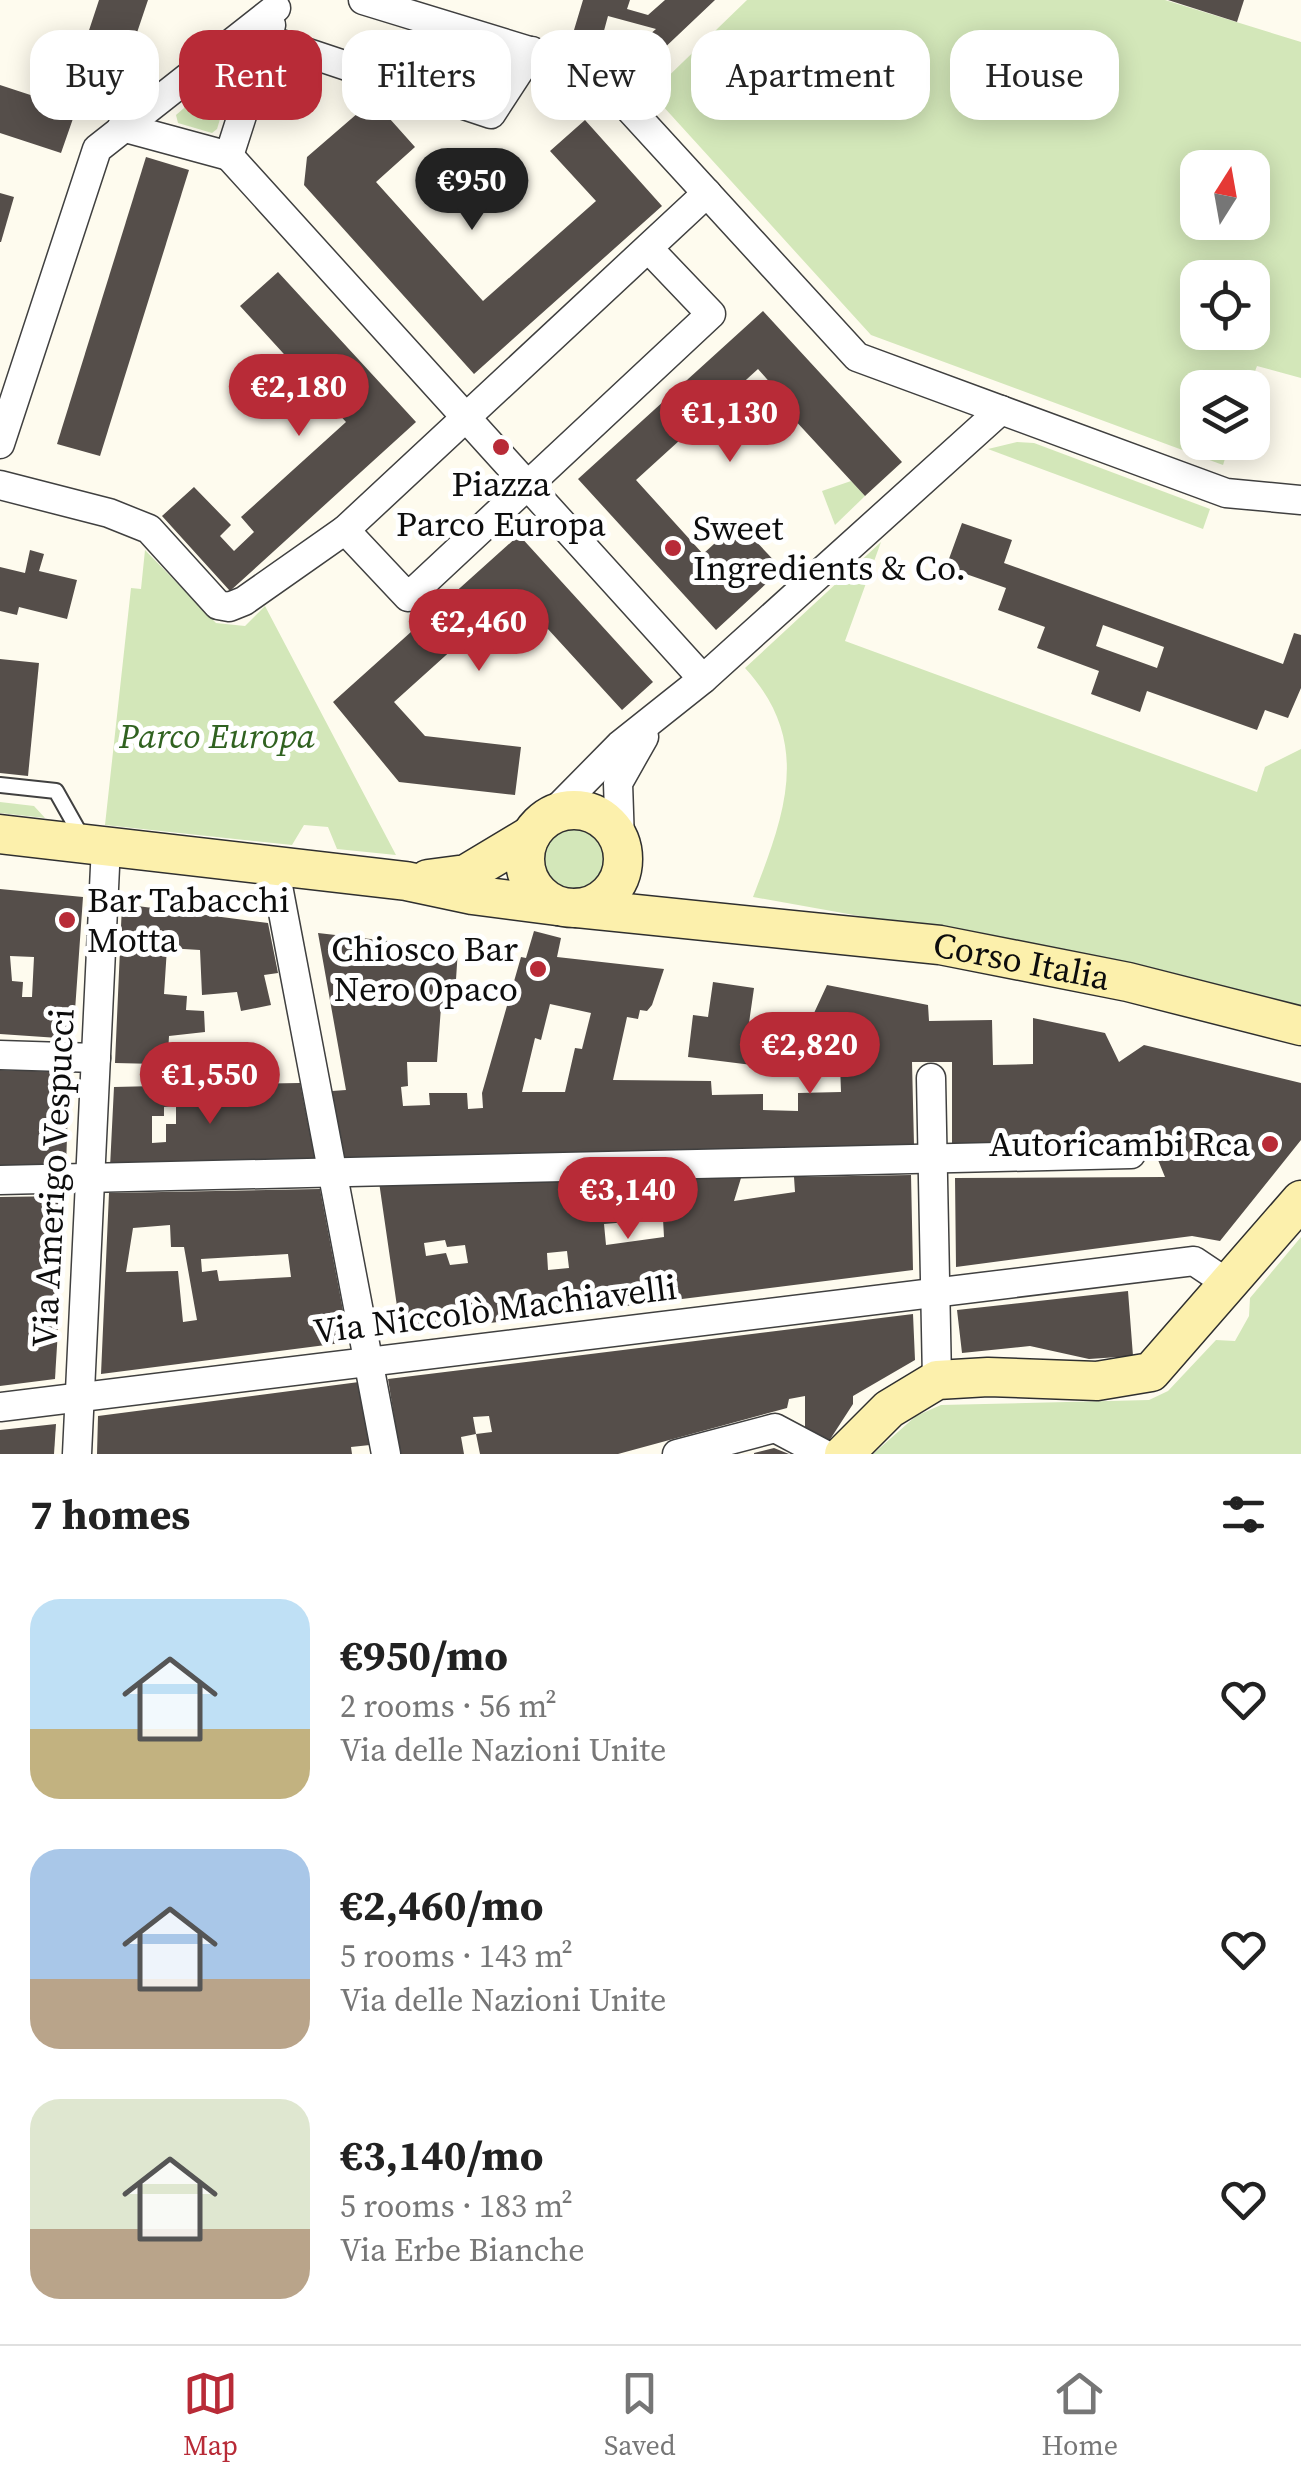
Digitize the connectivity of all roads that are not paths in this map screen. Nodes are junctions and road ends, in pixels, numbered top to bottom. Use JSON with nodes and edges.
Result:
{"nodes":[{"id":1,"x":363,"y":0,"type":"edge"},
{"id":2,"x":277,"y":4,"type":"edge"},
{"id":3,"x":269,"y":30,"type":"edge"},
{"id":4,"x":531,"y":51,"type":"edge"},
{"id":5,"x":531,"y":53,"type":"edge"},
{"id":6,"x":322,"y":58,"type":"edge"},
{"id":7,"x":240,"y":120,"type":"edge"},
{"id":8,"x":640,"y":120,"type":"edge"},
{"id":9,"x":122,"y":127,"type":"junction"},
{"id":10,"x":229,"y":156,"type":"junction"},
{"id":11,"x":707,"y":192,"type":"junction"},
{"id":12,"x":648,"y":248,"type":"junction"},
{"id":13,"x":457,"y":407,"type":"junction"},
{"id":14,"x":1001,"y":410,"type":"junction"},
{"id":15,"x":0,"y":444,"type":"edge"},
{"id":16,"x":0,"y":485,"type":"edge"},
{"id":17,"x":528,"y":485,"type":"junction"},
{"id":18,"x":1301,"y":500,"type":"edge"},
{"id":19,"x":345,"y":530,"type":"junction"},
{"id":20,"x":703,"y":679,"type":"junction"},
{"id":21,"x":660,"y":717,"type":"junction"},
{"id":22,"x":0,"y":785,"type":"edge"},
{"id":23,"x":541,"y":825,"type":"junction"},
{"id":24,"x":0,"y":834,"type":"edge"},
{"id":25,"x":96,"y":845,"type":"junction"},
{"id":26,"x":622,"y":850,"type":"junction"},
{"id":27,"x":274,"y":866,"type":"junction"},
{"id":28,"x":406,"y":881,"type":"junction"},
{"id":29,"x":567,"y":907,"type":"junction"},
{"id":30,"x":735,"y":921,"type":"junction"},
{"id":31,"x":1301,"y":1026,"type":"edge"},
{"id":32,"x":0,"y":1054,"type":"edge"},
{"id":33,"x":96,"y":1058,"type":"junction"},
{"id":34,"x":931,"y":1078,"type":"dead end"},
{"id":35,"x":1130,"y":1154,"type":"dead end"},
{"id":36,"x":933,"y":1159,"type":"junction"},
{"id":37,"x":332,"y":1172,"type":"junction"},
{"id":38,"x":90,"y":1178,"type":"junction"},
{"id":39,"x":0,"y":1180,"type":"edge"},
{"id":40,"x":1301,"y":1200,"type":"edge"},
{"id":41,"x":1230,"y":1285,"type":"junction"},
{"id":42,"x":936,"y":1294,"type":"junction"},
{"id":43,"x":369,"y":1362,"type":"junction"},
{"id":44,"x":937,"y":1380,"type":"junction"},
{"id":45,"x":80,"y":1398,"type":"junction"},
{"id":46,"x":0,"y":1407,"type":"edge"},
{"id":47,"x":77,"y":1454,"type":"edge"},
{"id":48,"x":386,"y":1454,"type":"edge"},
{"id":49,"x":677,"y":1454,"type":"edge"},
{"id":50,"x":824,"y":1454,"type":"edge"},
{"id":51,"x":844,"y":1454,"type":"edge"}],
"edges":[{"from":1,"to":4,"type":"street"},
{"from":2,"to":3,"type":"street"},
{"from":2,"to":9,"type":"street"},
{"from":5,"to":6,"type":"street"},
{"from":7,"to":10,"type":"street"},
{"from":8,"to":11,"type":"street"},
{"from":9,"to":10,"type":"street"},
{"from":9,"to":15,"type":"street"},
{"from":10,"to":13,"type":"street"},
{"from":11,"to":12,"type":"street"},
{"from":11,"to":14,"type":"street"},
{"from":12,"to":13,"type":"street"},
{"from":12,"to":17,"type":"street"},
{"from":13,"to":17,"type":"street"},
{"from":13,"to":19,"type":"street"},
{"from":14,"to":18,"type":"street"},
{"from":14,"to":20,"type":"street"},
{"from":16,"to":19,"type":"street"},
{"from":17,"to":19,"type":"street"},
{"from":17,"to":20,"type":"street"},
{"from":20,"to":21,"type":"street"},
{"from":21,"to":23,"type":"street"},
{"from":21,"to":26,"type":"street"},
{"from":22,"to":25,"type":"lane"},
{"from":23,"to":26,"type":"main road"},
{"from":23,"to":28,"type":"main road"},
{"from":23,"to":29,"type":"main road"},
{"from":24,"to":25,"type":"main road"},
{"from":25,"to":27,"type":"main road"},
{"from":25,"to":33,"type":"street","name":"Via Amerigo Vespucci"},
{"from":26,"to":29,"type":"main road"},
{"from":26,"to":30,"type":"main road"},
{"from":27,"to":28,"type":"main road"},
{"from":27,"to":37,"type":"street"},
{"from":28,"to":29,"type":"main road"},
{"from":29,"to":30,"type":"main road"},
{"from":30,"to":31,"type":"main road","name":"Corso Italia"},
{"from":32,"to":33,"type":"street"},
{"from":33,"to":38,"type":"street","name":"Via Amerigo Vespucci"},
{"from":34,"to":36,"type":"street"},
{"from":35,"to":36,"type":"street"},
{"from":36,"to":37,"type":"street"},
{"from":36,"to":42,"type":"street"},
{"from":37,"to":38,"type":"street"},
{"from":37,"to":43,"type":"street"},
{"from":38,"to":39,"type":"street"},
{"from":38,"to":45,"type":"street","name":"Via Amerigo Vespucci"},
{"from":40,"to":41,"type":"main road"},
{"from":41,"to":42,"type":"street","name":"Via Niccolò Machiavelli"},
{"from":41,"to":44,"type":"main road"},
{"from":42,"to":43,"type":"street","name":"Via Niccolò Machiavelli"},
{"from":42,"to":44,"type":"street"},
{"from":43,"to":45,"type":"street","name":"Via Niccolò Machiavelli"},
{"from":43,"to":48,"type":"street"},
{"from":44,"to":51,"type":"main road"},
{"from":45,"to":46,"type":"street","name":"Via Niccolò Machiavelli"},
{"from":45,"to":47,"type":"street","name":"Via Amerigo Vespucci"},
{"from":49,"to":50,"type":"street"}]}
